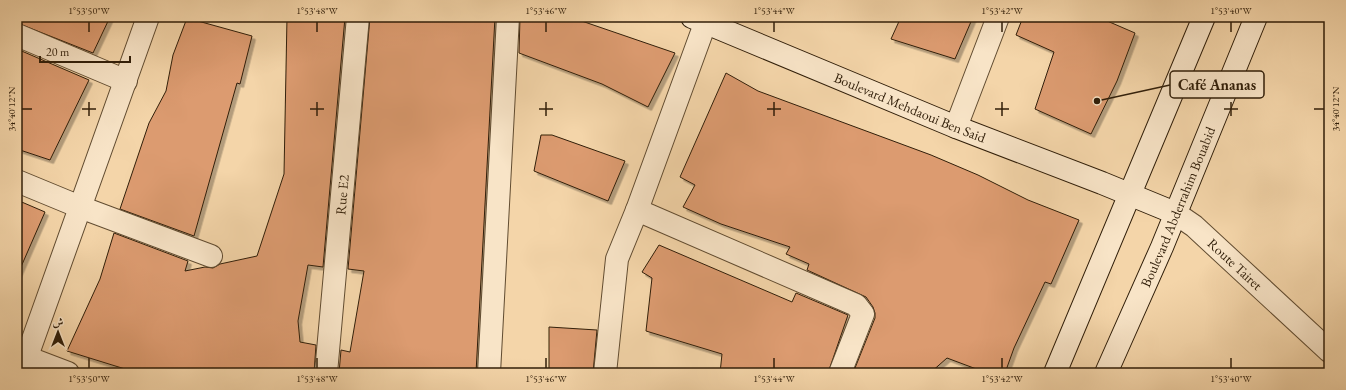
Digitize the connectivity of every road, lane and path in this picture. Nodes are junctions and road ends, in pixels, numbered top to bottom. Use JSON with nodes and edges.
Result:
{"nodes":[{"id":1,"x":148,"y":17,"type":"edge"},
{"id":2,"x":358,"y":17,"type":"edge"},
{"id":3,"x":508,"y":17,"type":"edge"},
{"id":4,"x":998,"y":17,"type":"edge"},
{"id":5,"x":1204,"y":17,"type":"edge"},
{"id":6,"x":1256,"y":17,"type":"edge"},
{"id":7,"x":699,"y":19,"type":"edge"},
{"id":8,"x":17,"y":34,"type":"edge"},
{"id":9,"x":126,"y":81,"type":"junction"},
{"id":10,"x":956,"y":126,"type":"junction"},
{"id":11,"x":17,"y":181,"type":"edge"},
{"id":12,"x":1130,"y":194,"type":"junction"},
{"id":13,"x":80,"y":207,"type":"junction"},
{"id":14,"x":637,"y":210,"type":"junction"},
{"id":15,"x":1175,"y":213,"type":"junction"},
{"id":16,"x":211,"y":256,"type":"dead end"},
{"id":17,"x":1329,"y":351,"type":"edge"},
{"id":18,"x":23,"y":365,"type":"edge"},
{"id":19,"x":68,"y":373,"type":"edge"},
{"id":20,"x":326,"y":373,"type":"edge"},
{"id":21,"x":489,"y":373,"type":"edge"},
{"id":22,"x":605,"y":373,"type":"edge"},
{"id":23,"x":840,"y":373,"type":"edge"},
{"id":24,"x":1055,"y":373,"type":"edge"},
{"id":25,"x":1106,"y":373,"type":"edge"}],
"edges":[{"from":1,"to":9,"type":"street"},
{"from":2,"to":20,"type":"street","name":"Rue E2"},
{"from":3,"to":21,"type":"street"},
{"from":4,"to":10,"type":"street"},
{"from":5,"to":12,"type":"street"},
{"from":6,"to":15,"type":"street","name":"Boulevard Abderrahim Bouabid"},
{"from":7,"to":10,"type":"street","name":"Boulevard Mehdaoui Ben Said"},
{"from":7,"to":14,"type":"street"},
{"from":8,"to":9,"type":"street"},
{"from":9,"to":13,"type":"street"},
{"from":10,"to":12,"type":"street","name":"Boulevard Mehdaoui Ben Said"},
{"from":11,"to":13,"type":"street"},
{"from":12,"to":15,"type":"street","name":"Route Tairet"},
{"from":12,"to":24,"type":"street"},
{"from":13,"to":16,"type":"street"},
{"from":13,"to":18,"type":"street"},
{"from":14,"to":22,"type":"street"},
{"from":14,"to":23,"type":"street"},
{"from":15,"to":17,"type":"street","name":"Route Tairet"},
{"from":15,"to":25,"type":"street","name":"Boulevard Abderrahim Bouabid"},
{"from":18,"to":19,"type":"street"}]}
